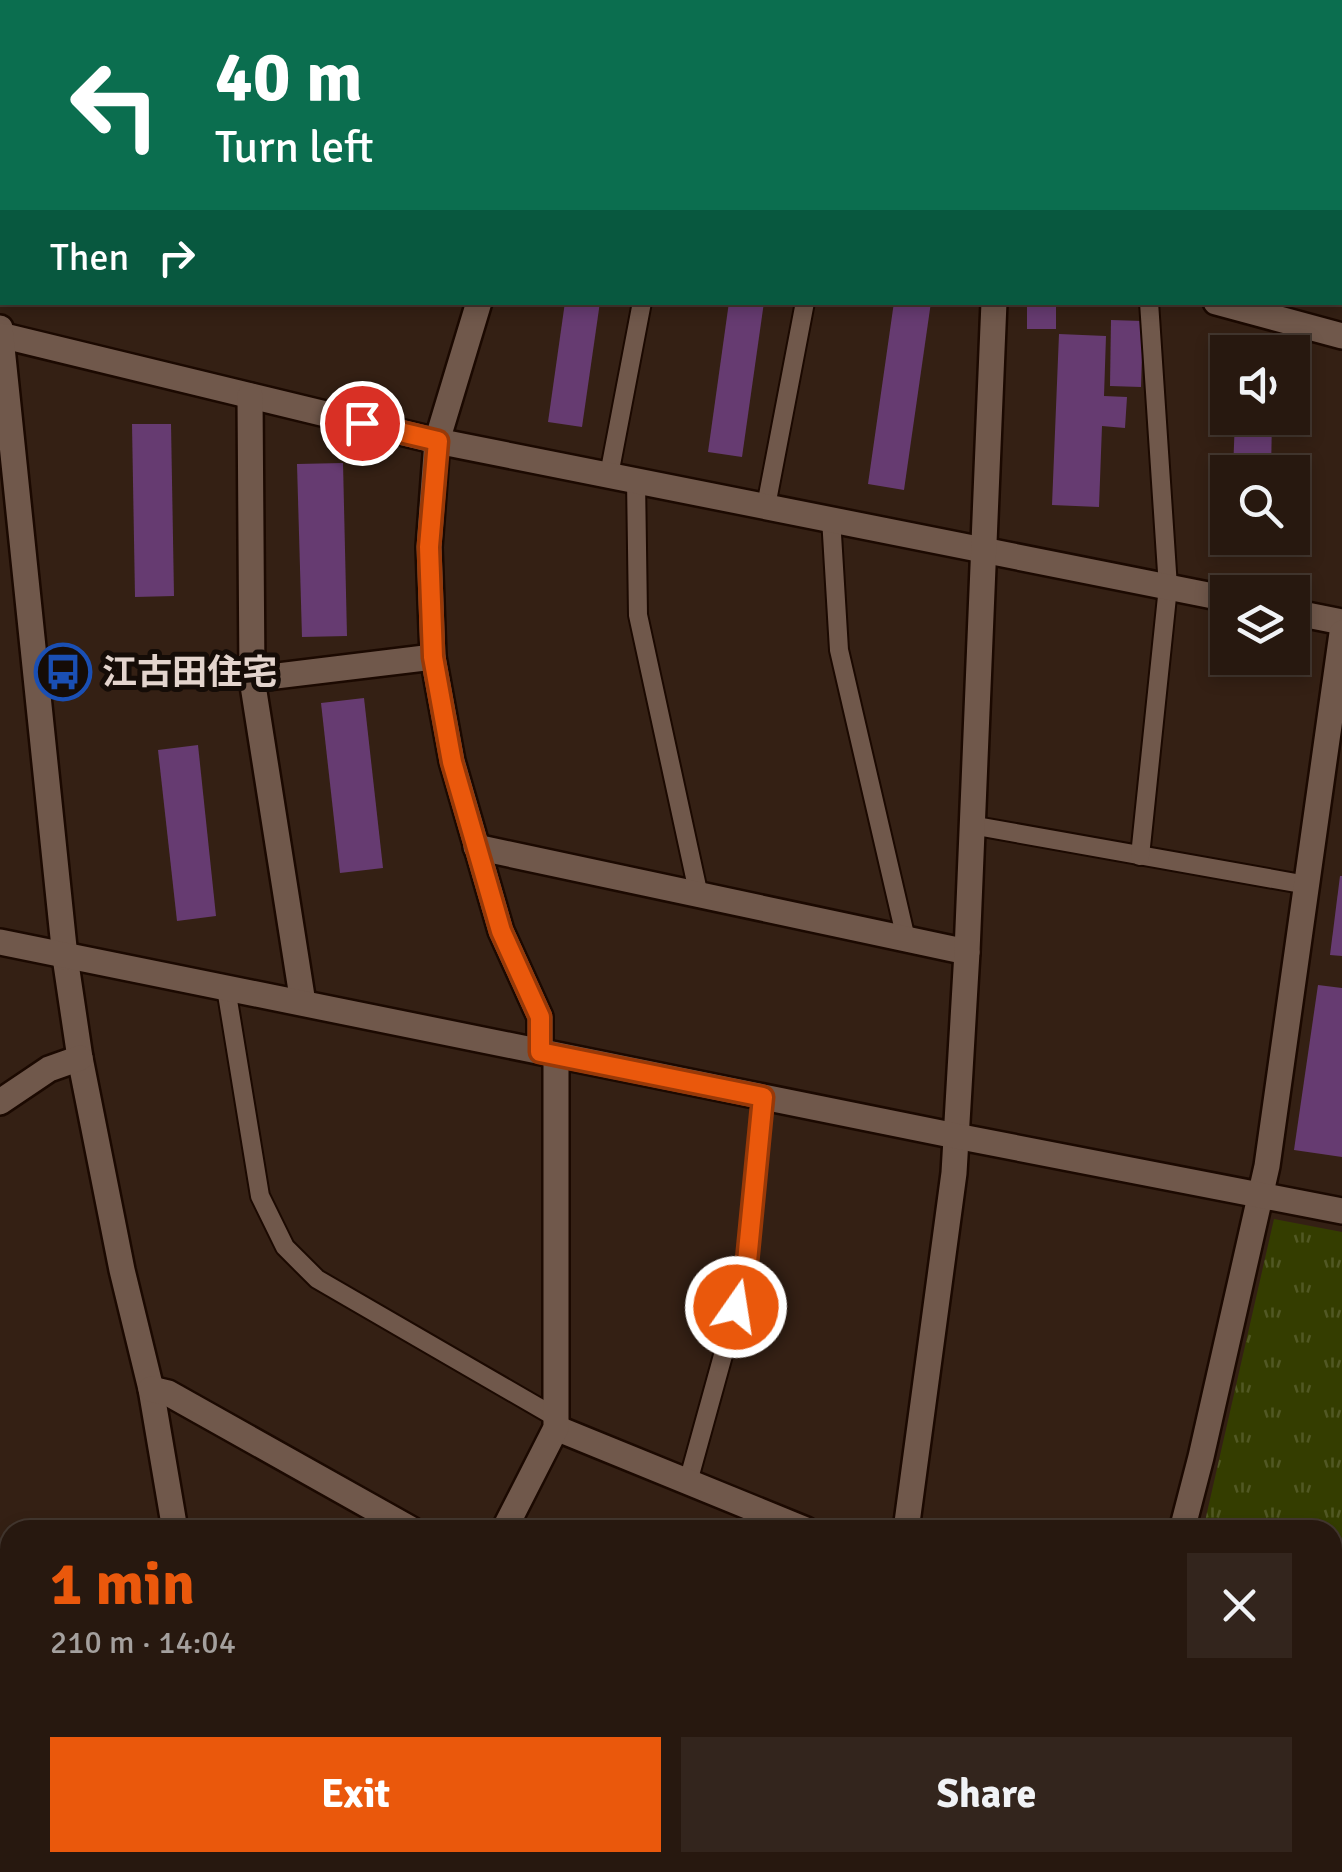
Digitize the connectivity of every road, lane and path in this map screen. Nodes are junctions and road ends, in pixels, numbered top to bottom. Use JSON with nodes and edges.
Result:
{"nodes":[{"id":1,"x":479,"y":305,"type":"edge"},
{"id":2,"x":641,"y":305,"type":"edge"},
{"id":3,"x":804,"y":305,"type":"edge"},
{"id":4,"x":994,"y":305,"type":"edge"},
{"id":5,"x":1148,"y":305,"type":"edge"},
{"id":6,"x":1227,"y":305,"type":"edge"},
{"id":7,"x":0,"y":333,"type":"edge"},
{"id":8,"x":1342,"y":336,"type":"edge"},
{"id":9,"x":250,"y":396,"type":"junction"},
{"id":10,"x":438,"y":441,"type":"junction"},
{"id":11,"x":609,"y":475,"type":"junction"},
{"id":12,"x":636,"y":480,"type":"junction"},
{"id":13,"x":766,"y":506,"type":"junction"},
{"id":14,"x":831,"y":518,"type":"junction"},
{"id":15,"x":983,"y":548,"type":"junction"},
{"id":16,"x":1168,"y":586,"type":"junction"},
{"id":17,"x":1210,"y":594,"type":"edge"},
{"id":18,"x":1310,"y":616,"type":"edge"},
{"id":19,"x":1342,"y":622,"type":"edge"},
{"id":20,"x":1342,"y":633,"type":"edge"},
{"id":21,"x":433,"y":657,"type":"junction"},
{"id":22,"x":252,"y":679,"type":"junction"},
{"id":23,"x":971,"y":825,"type":"junction"},
{"id":24,"x":476,"y":847,"type":"junction"},
{"id":25,"x":1140,"y":856,"type":"junction"},
{"id":26,"x":1307,"y":885,"type":"junction"},
{"id":27,"x":699,"y":896,"type":"junction"},
{"id":28,"x":906,"y":939,"type":"junction"},
{"id":29,"x":0,"y":942,"type":"edge"},
{"id":30,"x":967,"y":952,"type":"junction"},
{"id":31,"x":66,"y":957,"type":"junction"},
{"id":32,"x":226,"y":988,"type":"junction"},
{"id":33,"x":303,"y":1003,"type":"junction"},
{"id":34,"x":548,"y":1054,"type":"junction"},
{"id":35,"x":80,"y":1058,"type":"junction"},
{"id":36,"x":763,"y":1097,"type":"junction"},
{"id":37,"x":0,"y":1102,"type":"edge"},
{"id":38,"x":956,"y":1136,"type":"junction"},
{"id":39,"x":1260,"y":1194,"type":"junction"},
{"id":40,"x":1342,"y":1211,"type":"edge"},
{"id":41,"x":151,"y":1389,"type":"junction"},
{"id":42,"x":557,"y":1423,"type":"junction"},
{"id":43,"x":688,"y":1482,"type":"junction"},
{"id":44,"x":173,"y":1520,"type":"edge"},
{"id":45,"x":394,"y":1520,"type":"edge"},
{"id":46,"x":509,"y":1520,"type":"edge"},
{"id":47,"x":781,"y":1520,"type":"edge"},
{"id":48,"x":907,"y":1520,"type":"edge"},
{"id":49,"x":1184,"y":1520,"type":"edge"}],
"edges":[{"from":1,"to":10,"type":"street"},
{"from":2,"to":11,"type":"lane"},
{"from":3,"to":13,"type":"lane"},
{"from":4,"to":15,"type":"street"},
{"from":5,"to":16,"type":"lane"},
{"from":6,"to":8,"type":"street"},
{"from":7,"to":9,"type":"street"},
{"from":7,"to":31,"type":"street"},
{"from":9,"to":10,"type":"street"},
{"from":9,"to":22,"type":"street"},
{"from":10,"to":11,"type":"street"},
{"from":10,"to":21,"type":"street"},
{"from":11,"to":12,"type":"street"},
{"from":12,"to":13,"type":"street"},
{"from":12,"to":27,"type":"lane"},
{"from":13,"to":14,"type":"street"},
{"from":14,"to":15,"type":"street"},
{"from":14,"to":28,"type":"lane"},
{"from":15,"to":16,"type":"street"},
{"from":15,"to":23,"type":"street"},
{"from":16,"to":17,"type":"street"},
{"from":16,"to":25,"type":"lane"},
{"from":18,"to":19,"type":"street"},
{"from":20,"to":26,"type":"street"},
{"from":21,"to":22,"type":"street"},
{"from":21,"to":24,"type":"street"},
{"from":22,"to":33,"type":"street"},
{"from":23,"to":25,"type":"lane"},
{"from":23,"to":30,"type":"street"},
{"from":24,"to":27,"type":"street"},
{"from":24,"to":34,"type":"street"},
{"from":25,"to":26,"type":"lane"},
{"from":26,"to":39,"type":"street"},
{"from":27,"to":28,"type":"street"},
{"from":28,"to":30,"type":"street"},
{"from":29,"to":31,"type":"street"},
{"from":30,"to":38,"type":"street"},
{"from":31,"to":32,"type":"street"},
{"from":31,"to":35,"type":"street"},
{"from":32,"to":33,"type":"street"},
{"from":32,"to":42,"type":"lane"},
{"from":33,"to":34,"type":"street"},
{"from":34,"to":36,"type":"street"},
{"from":34,"to":42,"type":"street"},
{"from":35,"to":37,"type":"street"},
{"from":35,"to":41,"type":"street"},
{"from":36,"to":38,"type":"street"},
{"from":36,"to":43,"type":"lane"},
{"from":38,"to":39,"type":"street"},
{"from":38,"to":48,"type":"street"},
{"from":39,"to":40,"type":"street"},
{"from":39,"to":49,"type":"street"},
{"from":41,"to":44,"type":"street"},
{"from":41,"to":45,"type":"street"},
{"from":42,"to":43,"type":"street"},
{"from":42,"to":46,"type":"street"},
{"from":43,"to":47,"type":"street"}]}
